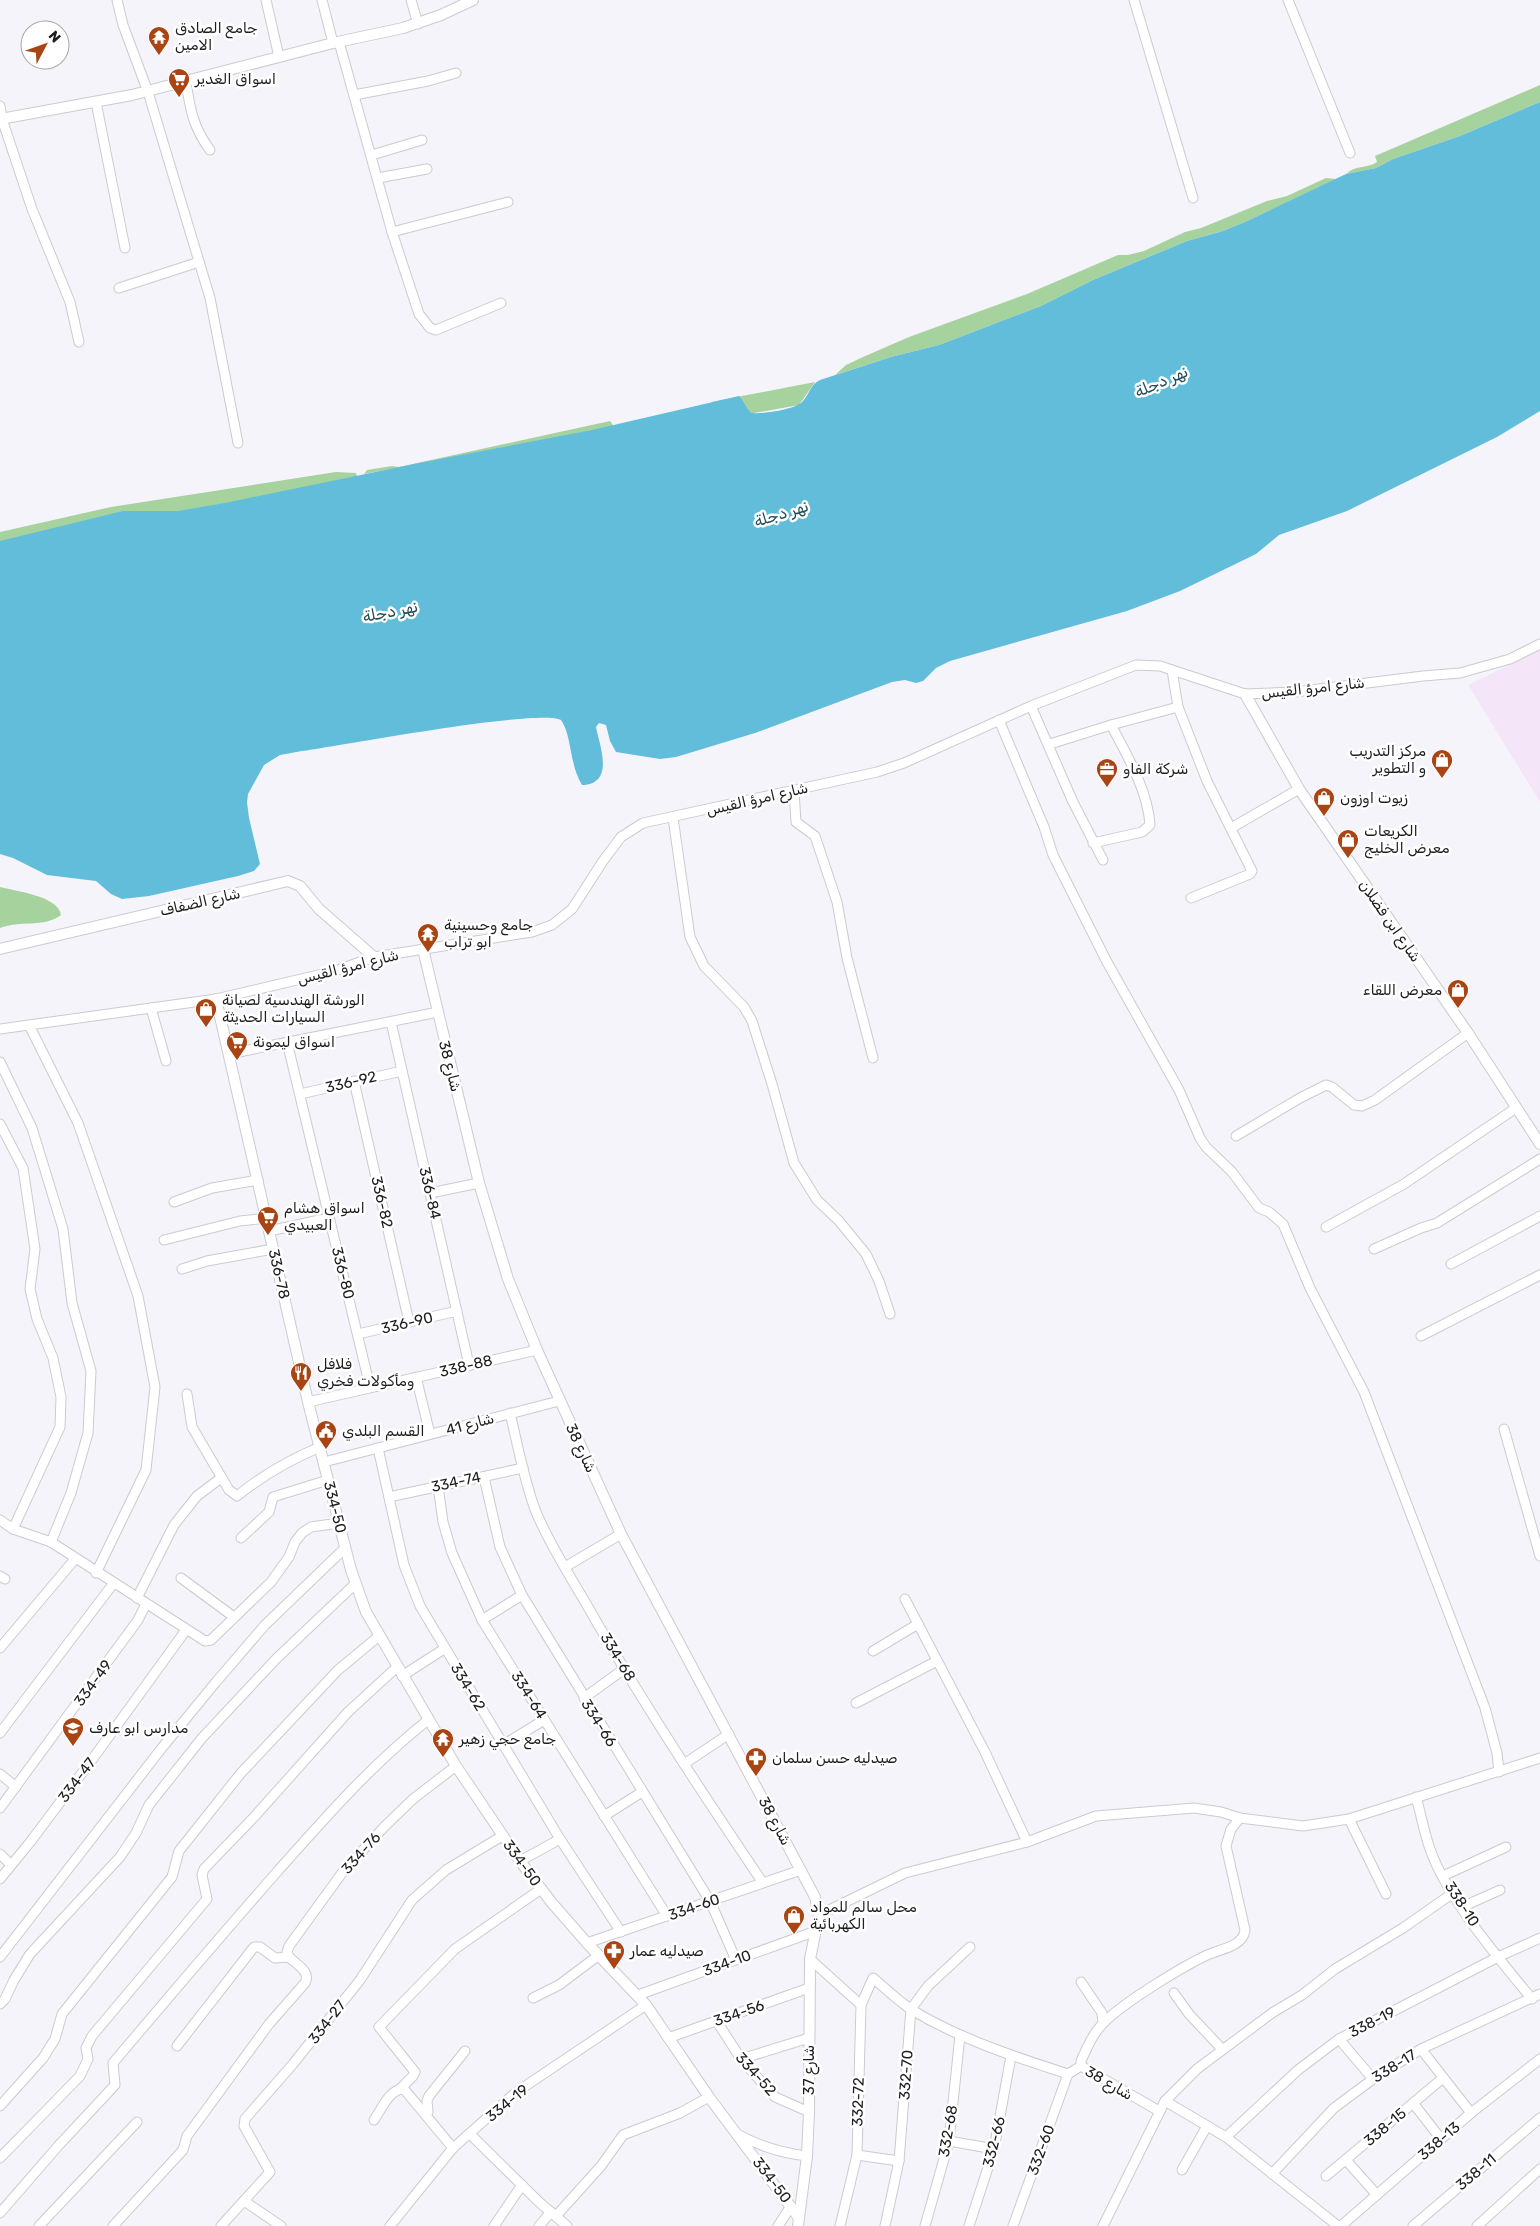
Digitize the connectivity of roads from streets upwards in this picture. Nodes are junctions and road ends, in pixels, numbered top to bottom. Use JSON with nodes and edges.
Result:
{"nodes":[{"id":1,"x":117,"y":0,"type":"edge"},
{"id":2,"x":266,"y":0,"type":"edge"},
{"id":3,"x":322,"y":0,"type":"edge"},
{"id":4,"x":411,"y":0,"type":"edge"},
{"id":5,"x":472,"y":0,"type":"edge"},
{"id":6,"x":1134,"y":0,"type":"edge"},
{"id":7,"x":1288,"y":0,"type":"edge"},
{"id":8,"x":418,"y":24,"type":"junction"},
{"id":9,"x":336,"y":43,"type":"junction"},
{"id":10,"x":280,"y":57,"type":"junction"},
{"id":11,"x":456,"y":73,"type":"dead end"},
{"id":12,"x":186,"y":82,"type":"junction"},
{"id":13,"x":148,"y":92,"type":"junction"},
{"id":14,"x":354,"y":95,"type":"junction"},
{"id":15,"x":96,"y":102,"type":"junction"},
{"id":16,"x":0,"y":106,"type":"edge"},
{"id":17,"x":1,"y":119,"type":"edge"},
{"id":18,"x":422,"y":140,"type":"dead end"},
{"id":19,"x":210,"y":150,"type":"dead end"},
{"id":20,"x":1350,"y":153,"type":"dead end"},
{"id":21,"x":372,"y":155,"type":"junction"},
{"id":22,"x":427,"y":168,"type":"dead end"},
{"id":23,"x":378,"y":178,"type":"junction"},
{"id":24,"x":1193,"y":198,"type":"dead end"},
{"id":25,"x":508,"y":202,"type":"dead end"},
{"id":26,"x":392,"y":232,"type":"junction"},
{"id":27,"x":126,"y":248,"type":"dead end"},
{"id":28,"x":200,"y":262,"type":"junction"},
{"id":29,"x":119,"y":288,"type":"dead end"},
{"id":30,"x":501,"y":303,"type":"dead end"},
{"id":31,"x":79,"y":342,"type":"dead end"},
{"id":32,"x":238,"y":443,"type":"dead end"},
{"id":33,"x":1540,"y":644,"type":"edge"},
{"id":34,"x":1172,"y":670,"type":"junction"},
{"id":35,"x":1245,"y":694,"type":"junction"},
{"id":36,"x":1031,"y":706,"type":"junction"},
{"id":37,"x":1178,"y":707,"type":"junction"},
{"id":38,"x":999,"y":720,"type":"junction"},
{"id":39,"x":1111,"y":725,"type":"junction"},
{"id":40,"x":1050,"y":744,"type":"junction"},
{"id":41,"x":1299,"y":789,"type":"junction"},
{"id":42,"x":794,"y":791,"type":"junction"},
{"id":43,"x":673,"y":818,"type":"junction"},
{"id":44,"x":1230,"y":828,"type":"junction"},
{"id":45,"x":1093,"y":843,"type":"junction"},
{"id":46,"x":1103,"y":860,"type":"dead end"},
{"id":47,"x":1191,"y":898,"type":"dead end"},
{"id":48,"x":0,"y":949,"type":"edge"},
{"id":49,"x":423,"y":949,"type":"junction"},
{"id":50,"x":374,"y":958,"type":"junction"},
{"id":51,"x":216,"y":999,"type":"junction"},
{"id":52,"x":151,"y":1008,"type":"junction"},
{"id":53,"x":438,"y":1012,"type":"junction"},
{"id":54,"x":390,"y":1022,"type":"junction"},
{"id":55,"x":29,"y":1025,"type":"junction"},
{"id":56,"x":0,"y":1028,"type":"edge"},
{"id":57,"x":1468,"y":1033,"type":"junction"},
{"id":58,"x":287,"y":1042,"type":"junction"},
{"id":59,"x":229,"y":1054,"type":"junction"},
{"id":60,"x":873,"y":1058,"type":"dead end"},
{"id":61,"x":166,"y":1061,"type":"dead end"},
{"id":62,"x":0,"y":1062,"type":"edge"},
{"id":63,"x":402,"y":1071,"type":"junction"},
{"id":64,"x":354,"y":1081,"type":"junction"},
{"id":65,"x":300,"y":1094,"type":"junction"},
{"id":66,"x":1516,"y":1108,"type":"junction"},
{"id":67,"x":0,"y":1124,"type":"edge"},
{"id":68,"x":1236,"y":1136,"type":"dead end"},
{"id":69,"x":1540,"y":1144,"type":"edge"},
{"id":70,"x":1540,"y":1158,"type":"edge"},
{"id":71,"x":258,"y":1180,"type":"junction"},
{"id":72,"x":478,"y":1183,"type":"junction"},
{"id":73,"x":430,"y":1193,"type":"junction"},
{"id":74,"x":174,"y":1202,"type":"dead end"},
{"id":75,"x":1540,"y":1216,"type":"edge"},
{"id":76,"x":266,"y":1218,"type":"junction"},
{"id":77,"x":330,"y":1218,"type":"junction"},
{"id":78,"x":1326,"y":1227,"type":"dead end"},
{"id":79,"x":270,"y":1232,"type":"junction"},
{"id":80,"x":164,"y":1240,"type":"dead end"},
{"id":81,"x":274,"y":1249,"type":"junction"},
{"id":82,"x":1374,"y":1249,"type":"dead end"},
{"id":83,"x":1451,"y":1264,"type":"dead end"},
{"id":84,"x":182,"y":1269,"type":"dead end"},
{"id":85,"x":1540,"y":1275,"type":"edge"},
{"id":86,"x":457,"y":1312,"type":"junction"},
{"id":87,"x":890,"y":1314,"type":"dead end"},
{"id":88,"x":409,"y":1322,"type":"junction"},
{"id":89,"x":358,"y":1334,"type":"junction"},
{"id":90,"x":1421,"y":1336,"type":"dead end"},
{"id":91,"x":536,"y":1350,"type":"junction"},
{"id":92,"x":469,"y":1365,"type":"junction"},
{"id":93,"x":416,"y":1377,"type":"junction"},
{"id":94,"x":370,"y":1388,"type":"junction"},
{"id":95,"x":187,"y":1394,"type":"dead end"},
{"id":96,"x":559,"y":1401,"type":"junction"},
{"id":97,"x":308,"y":1402,"type":"junction"},
{"id":98,"x":510,"y":1413,"type":"junction"},
{"id":99,"x":1504,"y":1429,"type":"dead end"},
{"id":100,"x":430,"y":1434,"type":"junction"},
{"id":101,"x":320,"y":1447,"type":"junction"},
{"id":102,"x":378,"y":1448,"type":"junction"},
{"id":103,"x":324,"y":1462,"type":"junction"},
{"id":104,"x":523,"y":1468,"type":"junction"},
{"id":105,"x":484,"y":1476,"type":"junction"},
{"id":106,"x":221,"y":1478,"type":"junction"},
{"id":107,"x":328,"y":1480,"type":"junction"},
{"id":108,"x":438,"y":1486,"type":"junction"},
{"id":109,"x":389,"y":1497,"type":"junction"},
{"id":110,"x":0,"y":1520,"type":"edge"},
{"id":111,"x":339,"y":1523,"type":"junction"},
{"id":112,"x":13,"y":1529,"type":"junction"},
{"id":113,"x":621,"y":1534,"type":"junction"},
{"id":114,"x":241,"y":1538,"type":"dead end"},
{"id":115,"x":51,"y":1542,"type":"junction"},
{"id":116,"x":345,"y":1548,"type":"junction"},
{"id":117,"x":1540,"y":1556,"type":"edge"},
{"id":118,"x":75,"y":1558,"type":"junction"},
{"id":119,"x":565,"y":1567,"type":"junction"},
{"id":120,"x":96,"y":1572,"type":"junction"},
{"id":121,"x":181,"y":1578,"type":"dead end"},
{"id":122,"x":113,"y":1584,"type":"junction"},
{"id":123,"x":355,"y":1584,"type":"junction"},
{"id":124,"x":522,"y":1595,"type":"junction"},
{"id":125,"x":137,"y":1598,"type":"junction"},
{"id":126,"x":905,"y":1599,"type":"dead end"},
{"id":127,"x":146,"y":1604,"type":"junction"},
{"id":128,"x":234,"y":1617,"type":"junction"},
{"id":129,"x":482,"y":1620,"type":"junction"},
{"id":130,"x":918,"y":1624,"type":"junction"},
{"id":131,"x":186,"y":1630,"type":"junction"},
{"id":132,"x":379,"y":1636,"type":"junction"},
{"id":133,"x":0,"y":1648,"type":"edge"},
{"id":134,"x":444,"y":1649,"type":"junction"},
{"id":135,"x":873,"y":1651,"type":"dead end"},
{"id":136,"x":937,"y":1661,"type":"junction"},
{"id":137,"x":397,"y":1667,"type":"junction"},
{"id":138,"x":624,"y":1669,"type":"junction"},
{"id":139,"x":402,"y":1676,"type":"junction"},
{"id":140,"x":584,"y":1698,"type":"junction"},
{"id":141,"x":856,"y":1703,"type":"dead end"},
{"id":142,"x":428,"y":1720,"type":"junction"},
{"id":143,"x":544,"y":1720,"type":"junction"},
{"id":144,"x":0,"y":1733,"type":"edge"},
{"id":145,"x":729,"y":1734,"type":"junction"},
{"id":146,"x":503,"y":1745,"type":"junction"},
{"id":147,"x":1539,"y":1761,"type":"edge"},
{"id":148,"x":684,"y":1764,"type":"junction"},
{"id":149,"x":456,"y":1766,"type":"junction"},
{"id":150,"x":1499,"y":1772,"type":"junction"},
{"id":151,"x":0,"y":1774,"type":"edge"},
{"id":152,"x":16,"y":1787,"type":"junction"},
{"id":153,"x":642,"y":1792,"type":"junction"},
{"id":154,"x":1416,"y":1797,"type":"junction"},
{"id":155,"x":0,"y":1808,"type":"edge"},
{"id":156,"x":604,"y":1816,"type":"junction"},
{"id":157,"x":1240,"y":1818,"type":"junction"},
{"id":158,"x":1349,"y":1819,"type":"junction"},
{"id":159,"x":502,"y":1836,"type":"junction"},
{"id":160,"x":560,"y":1839,"type":"junction"},
{"id":161,"x":1027,"y":1842,"type":"junction"},
{"id":162,"x":1506,"y":1847,"type":"dead end"},
{"id":163,"x":0,"y":1854,"type":"edge"},
{"id":164,"x":520,"y":1861,"type":"junction"},
{"id":165,"x":11,"y":1866,"type":"junction"},
{"id":166,"x":801,"y":1870,"type":"junction"},
{"id":167,"x":1443,"y":1876,"type":"junction"},
{"id":168,"x":0,"y":1879,"type":"edge"},
{"id":169,"x":763,"y":1883,"type":"junction"},
{"id":170,"x":541,"y":1889,"type":"junction"},
{"id":171,"x":1500,"y":1890,"type":"dead end"},
{"id":172,"x":1453,"y":1893,"type":"junction"},
{"id":173,"x":1386,"y":1894,"type":"dead end"},
{"id":174,"x":710,"y":1901,"type":"junction"},
{"id":175,"x":1462,"y":1907,"type":"junction"},
{"id":176,"x":819,"y":1915,"type":"junction"},
{"id":177,"x":667,"y":1916,"type":"junction"},
{"id":178,"x":816,"y":1931,"type":"junction"},
{"id":179,"x":621,"y":1932,"type":"junction"},
{"id":180,"x":1540,"y":1938,"type":"edge"},
{"id":181,"x":587,"y":1943,"type":"junction"},
{"id":182,"x":970,"y":1947,"type":"dead end"},
{"id":183,"x":599,"y":1955,"type":"junction"},
{"id":184,"x":0,"y":1957,"type":"edge"},
{"id":185,"x":1498,"y":1957,"type":"junction"},
{"id":186,"x":289,"y":1958,"type":"junction"},
{"id":187,"x":810,"y":1959,"type":"junction"},
{"id":188,"x":736,"y":1960,"type":"junction"},
{"id":189,"x":873,"y":1978,"type":"joint"},
{"id":190,"x":1081,"y":1982,"type":"dead end"},
{"id":191,"x":810,"y":1988,"type":"junction"},
{"id":192,"x":1174,"y":1993,"type":"dead end"},
{"id":193,"x":1540,"y":1994,"type":"edge"},
{"id":194,"x":638,"y":1995,"type":"junction"},
{"id":195,"x":533,"y":1998,"type":"dead end"},
{"id":196,"x":1532,"y":1999,"type":"junction"},
{"id":197,"x":0,"y":2004,"type":"edge"},
{"id":198,"x":646,"y":2005,"type":"junction"},
{"id":199,"x":861,"y":2005,"type":"junction"},
{"id":200,"x":910,"y":2009,"type":"junction"},
{"id":201,"x":716,"y":2020,"type":"junction"},
{"id":202,"x":1103,"y":2023,"type":"junction"},
{"id":203,"x":960,"y":2034,"type":"junction"},
{"id":204,"x":668,"y":2038,"type":"junction"},
{"id":205,"x":810,"y":2038,"type":"junction"},
{"id":206,"x":1339,"y":2039,"type":"junction"},
{"id":207,"x":177,"y":2046,"type":"dead end"},
{"id":208,"x":1222,"y":2049,"type":"junction"},
{"id":209,"x":1421,"y":2049,"type":"junction"},
{"id":210,"x":465,"y":2051,"type":"dead end"},
{"id":211,"x":1011,"y":2056,"type":"junction"},
{"id":212,"x":741,"y":2059,"type":"junction"},
{"id":213,"x":1540,"y":2059,"type":"edge"},
{"id":214,"x":1081,"y":2066,"type":"junction"},
{"id":215,"x":1068,"y":2074,"type":"junction"},
{"id":216,"x":1373,"y":2078,"type":"junction"},
{"id":217,"x":1443,"y":2078,"type":"junction"},
{"id":218,"x":400,"y":2089,"type":"junction"},
{"id":219,"x":709,"y":2097,"type":"junction"},
{"id":220,"x":1165,"y":2100,"type":"junction"},
{"id":221,"x":1413,"y":2103,"type":"junction"},
{"id":222,"x":0,"y":2106,"type":"edge"},
{"id":223,"x":1159,"y":2111,"type":"junction"},
{"id":224,"x":809,"y":2112,"type":"junction"},
{"id":225,"x":1471,"y":2113,"type":"junction"},
{"id":226,"x":426,"y":2115,"type":"junction"},
{"id":227,"x":1540,"y":2118,"type":"edge"},
{"id":228,"x":374,"y":2120,"type":"dead end"},
{"id":229,"x":137,"y":2122,"type":"dead end"},
{"id":230,"x":1207,"y":2126,"type":"junction"},
{"id":231,"x":470,"y":2134,"type":"junction"},
{"id":232,"x":737,"y":2134,"type":"junction"},
{"id":233,"x":1226,"y":2137,"type":"junction"},
{"id":234,"x":1441,"y":2139,"type":"junction"},
{"id":235,"x":949,"y":2141,"type":"junction"},
{"id":236,"x":452,"y":2148,"type":"junction"},
{"id":237,"x":994,"y":2149,"type":"junction"},
{"id":238,"x":856,"y":2155,"type":"junction"},
{"id":239,"x":806,"y":2156,"type":"junction"},
{"id":240,"x":0,"y":2158,"type":"edge"},
{"id":241,"x":1346,"y":2160,"type":"junction"},
{"id":242,"x":900,"y":2161,"type":"junction"},
{"id":243,"x":1540,"y":2169,"type":"edge"},
{"id":244,"x":1182,"y":2170,"type":"dead end"},
{"id":245,"x":1272,"y":2174,"type":"junction"},
{"id":246,"x":1326,"y":2176,"type":"dead end"},
{"id":247,"x":522,"y":2185,"type":"junction"},
{"id":248,"x":1377,"y":2195,"type":"junction"},
{"id":249,"x":244,"y":2201,"type":"junction"},
{"id":250,"x":791,"y":2206,"type":"junction"},
{"id":251,"x":0,"y":2213,"type":"edge"},
{"id":252,"x":553,"y":2214,"type":"junction"},
{"id":253,"x":799,"y":2222,"type":"edge"},
{"id":254,"x":39,"y":2226,"type":"edge"},
{"id":255,"x":113,"y":2226,"type":"edge"},
{"id":256,"x":221,"y":2226,"type":"edge"},
{"id":257,"x":281,"y":2226,"type":"edge"},
{"id":258,"x":390,"y":2226,"type":"edge"},
{"id":259,"x":494,"y":2226,"type":"edge"},
{"id":260,"x":539,"y":2226,"type":"edge"},
{"id":261,"x":567,"y":2226,"type":"edge"},
{"id":262,"x":778,"y":2226,"type":"edge"},
{"id":263,"x":840,"y":2226,"type":"edge"},
{"id":264,"x":885,"y":2226,"type":"edge"},
{"id":265,"x":925,"y":2226,"type":"edge"},
{"id":266,"x":969,"y":2226,"type":"edge"},
{"id":267,"x":1014,"y":2226,"type":"edge"},
{"id":268,"x":1103,"y":2226,"type":"edge"},
{"id":269,"x":1339,"y":2226,"type":"edge"},
{"id":270,"x":1413,"y":2226,"type":"edge"},
{"id":271,"x":1477,"y":2226,"type":"edge"}],
"edges":[{"from":1,"to":13,"type":"street"},
{"from":2,"to":10,"type":"street"},
{"from":3,"to":9,"type":"street"},
{"from":4,"to":8,"type":"street"},
{"from":5,"to":8,"type":"street"},
{"from":6,"to":24,"type":"street"},
{"from":7,"to":20,"type":"street"},
{"from":8,"to":9,"type":"street"},
{"from":9,"to":10,"type":"street"},
{"from":9,"to":14,"type":"street"},
{"from":10,"to":12,"type":"street"},
{"from":11,"to":14,"type":"street"},
{"from":12,"to":13,"type":"street"},
{"from":12,"to":19,"type":"street"},
{"from":13,"to":15,"type":"street"},
{"from":13,"to":28,"type":"street"},
{"from":14,"to":21,"type":"street"},
{"from":15,"to":17,"type":"street"},
{"from":15,"to":27,"type":"street"},
{"from":16,"to":17,"type":"street"},
{"from":17,"to":31,"type":"street"},
{"from":18,"to":21,"type":"street"},
{"from":21,"to":23,"type":"street"},
{"from":22,"to":23,"type":"street"},
{"from":23,"to":26,"type":"street"},
{"from":25,"to":26,"type":"street"},
{"from":26,"to":30,"type":"street"},
{"from":28,"to":29,"type":"street"},
{"from":28,"to":32,"type":"street"},
{"from":33,"to":35,"type":"street","name":"شارع امرؤ القيس"},
{"from":34,"to":35,"type":"street","name":"شارع امرؤ القيس"},
{"from":34,"to":36,"type":"street","name":"شارع امرؤ القيس"},
{"from":34,"to":37,"type":"street"},
{"from":35,"to":41,"type":"street","name":"شارع ابن فضلان"},
{"from":36,"to":38,"type":"street","name":"شارع امرؤ القيس"},
{"from":36,"to":40,"type":"street"},
{"from":37,"to":39,"type":"street"},
{"from":37,"to":44,"type":"street"},
{"from":38,"to":42,"type":"street","name":"شارع امرؤ القيس"},
{"from":38,"to":150,"type":"street"},
{"from":39,"to":40,"type":"street"},
{"from":39,"to":45,"type":"street"},
{"from":40,"to":45,"type":"street"},
{"from":41,"to":44,"type":"street"},
{"from":41,"to":57,"type":"street","name":"شارع ابن فضلان"},
{"from":42,"to":43,"type":"street","name":"شارع امرؤ القيس"},
{"from":42,"to":60,"type":"street"},
{"from":43,"to":49,"type":"street","name":"شارع امرؤ القيس"},
{"from":43,"to":87,"type":"street"},
{"from":44,"to":47,"type":"street"},
{"from":45,"to":46,"type":"street"},
{"from":48,"to":50,"type":"street","name":"شارع الضفاف"},
{"from":49,"to":50,"type":"street","name":"شارع امرؤ القيس"},
{"from":49,"to":53,"type":"street","name":"شارع 38"},
{"from":50,"to":51,"type":"street","name":"شارع امرؤ القيس"},
{"from":51,"to":52,"type":"street","name":"شارع امرؤ القيس"},
{"from":51,"to":59,"type":"street","name":"336-78"},
{"from":52,"to":55,"type":"street","name":"شارع امرؤ القيس"},
{"from":52,"to":61,"type":"street"},
{"from":53,"to":54,"type":"street"},
{"from":53,"to":72,"type":"street","name":"شارع 38"},
{"from":54,"to":58,"type":"street"},
{"from":54,"to":63,"type":"street","name":"336-84"},
{"from":55,"to":56,"type":"street","name":"شارع امرؤ القيس"},
{"from":55,"to":120,"type":"street"},
{"from":57,"to":66,"type":"street","name":"شارع ابن فضلان"},
{"from":57,"to":68,"type":"street"},
{"from":58,"to":59,"type":"street"},
{"from":58,"to":65,"type":"street","name":"336-80"},
{"from":59,"to":71,"type":"street","name":"336-78"},
{"from":62,"to":115,"type":"street"},
{"from":63,"to":64,"type":"street","name":"336-92"},
{"from":63,"to":73,"type":"street","name":"336-84"},
{"from":64,"to":65,"type":"street","name":"336-92"},
{"from":64,"to":88,"type":"street","name":"336-82"},
{"from":65,"to":77,"type":"street","name":"336-80"},
{"from":66,"to":69,"type":"street","name":"شارع ابن فضلان"},
{"from":66,"to":78,"type":"street"},
{"from":67,"to":112,"type":"street"},
{"from":70,"to":82,"type":"street"},
{"from":71,"to":74,"type":"street"},
{"from":71,"to":76,"type":"street","name":"336-78"},
{"from":72,"to":73,"type":"street"},
{"from":72,"to":91,"type":"street","name":"شارع 38"},
{"from":73,"to":86,"type":"street","name":"336-84"},
{"from":75,"to":83,"type":"street"},
{"from":76,"to":79,"type":"street","name":"336-78"},
{"from":76,"to":80,"type":"street"},
{"from":77,"to":79,"type":"street"},
{"from":77,"to":89,"type":"street","name":"336-80"},
{"from":79,"to":81,"type":"street","name":"336-78"},
{"from":81,"to":84,"type":"street"},
{"from":81,"to":97,"type":"street","name":"336-78"},
{"from":85,"to":90,"type":"street"},
{"from":86,"to":88,"type":"street","name":"336-90"},
{"from":86,"to":92,"type":"street","name":"336-84"},
{"from":88,"to":89,"type":"street","name":"336-90"},
{"from":89,"to":94,"type":"street","name":"336-80"},
{"from":91,"to":92,"type":"street","name":"338-88"},
{"from":91,"to":96,"type":"street","name":"شارع 38"},
{"from":92,"to":93,"type":"street","name":"338-88"},
{"from":93,"to":94,"type":"street","name":"338-88"},
{"from":93,"to":100,"type":"street"},
{"from":94,"to":97,"type":"street","name":"338-88"},
{"from":95,"to":106,"type":"street"},
{"from":96,"to":98,"type":"street","name":"شارع 41"},
{"from":96,"to":113,"type":"street","name":"شارع 38"},
{"from":97,"to":101,"type":"street","name":"336-78"},
{"from":98,"to":100,"type":"street","name":"شارع 41"},
{"from":98,"to":104,"type":"street","name":"334-68"},
{"from":99,"to":117,"type":"street"},
{"from":100,"to":102,"type":"street","name":"شارع 41"},
{"from":101,"to":103,"type":"street","name":"336-78"},
{"from":101,"to":106,"type":"street"},
{"from":102,"to":103,"type":"street","name":"شارع 41"},
{"from":102,"to":109,"type":"street","name":"334-62"},
{"from":103,"to":107,"type":"street","name":"334-50"},
{"from":104,"to":105,"type":"street","name":"334-74"},
{"from":104,"to":119,"type":"street","name":"334-68"},
{"from":105,"to":108,"type":"street","name":"334-74"},
{"from":105,"to":124,"type":"street","name":"334-66"},
{"from":106,"to":125,"type":"street"},
{"from":107,"to":111,"type":"street","name":"334-50"},
{"from":107,"to":114,"type":"street"},
{"from":108,"to":109,"type":"street","name":"334-74"},
{"from":108,"to":129,"type":"street","name":"334-64"},
{"from":109,"to":134,"type":"street","name":"334-62"},
{"from":110,"to":112,"type":"street"},
{"from":111,"to":116,"type":"street","name":"334-50"},
{"from":111,"to":128,"type":"street"},
{"from":112,"to":115,"type":"street"},
{"from":113,"to":119,"type":"street"},
{"from":113,"to":145,"type":"street","name":"شارع 38"},
{"from":115,"to":118,"type":"street"},
{"from":116,"to":123,"type":"street","name":"334-50"},
{"from":116,"to":184,"type":"street"},
{"from":118,"to":120,"type":"street"},
{"from":118,"to":133,"type":"street"},
{"from":119,"to":138,"type":"street","name":"334-68"},
{"from":120,"to":122,"type":"street"},
{"from":121,"to":128,"type":"street"},
{"from":122,"to":125,"type":"street"},
{"from":122,"to":144,"type":"street"},
{"from":123,"to":132,"type":"street","name":"334-50"},
{"from":123,"to":197,"type":"street"},
{"from":124,"to":129,"type":"street"},
{"from":124,"to":140,"type":"street","name":"334-66"},
{"from":125,"to":127,"type":"street"},
{"from":126,"to":130,"type":"street"},
{"from":127,"to":131,"type":"street"},
{"from":127,"to":152,"type":"street","name":"334-49"},
{"from":128,"to":131,"type":"street"},
{"from":129,"to":143,"type":"street","name":"334-64"},
{"from":130,"to":135,"type":"street"},
{"from":130,"to":136,"type":"street"},
{"from":131,"to":165,"type":"street","name":"334-47"},
{"from":132,"to":137,"type":"street","name":"334-50"},
{"from":132,"to":222,"type":"street"},
{"from":134,"to":139,"type":"street"},
{"from":134,"to":146,"type":"street","name":"334-62"},
{"from":136,"to":141,"type":"street"},
{"from":136,"to":161,"type":"street"},
{"from":137,"to":139,"type":"street","name":"334-50"},
{"from":137,"to":240,"type":"street"},
{"from":138,"to":140,"type":"street"},
{"from":138,"to":148,"type":"street","name":"334-68"},
{"from":139,"to":142,"type":"street","name":"334-50"},
{"from":140,"to":153,"type":"street","name":"334-66"},
{"from":142,"to":149,"type":"street","name":"334-50"},
{"from":142,"to":251,"type":"street"},
{"from":143,"to":146,"type":"street"},
{"from":143,"to":156,"type":"street","name":"334-64"},
{"from":145,"to":148,"type":"street"},
{"from":145,"to":166,"type":"street","name":"شارع 38"},
{"from":146,"to":160,"type":"street","name":"334-62"},
{"from":147,"to":150,"type":"street"},
{"from":148,"to":169,"type":"street","name":"334-68"},
{"from":149,"to":159,"type":"street","name":"334-50"},
{"from":149,"to":186,"type":"street","name":"334-76"},
{"from":150,"to":154,"type":"street"},
{"from":151,"to":152,"type":"street"},
{"from":152,"to":155,"type":"street","name":"334-49"},
{"from":153,"to":156,"type":"street"},
{"from":153,"to":174,"type":"street","name":"334-66"},
{"from":154,"to":158,"type":"street"},
{"from":154,"to":167,"type":"street","name":"338-10"},
{"from":156,"to":177,"type":"street","name":"334-64"},
{"from":157,"to":158,"type":"street"},
{"from":157,"to":161,"type":"street"},
{"from":157,"to":202,"type":"street"},
{"from":158,"to":173,"type":"street"},
{"from":159,"to":164,"type":"street","name":"334-50"},
{"from":159,"to":249,"type":"street","name":"334-27"},
{"from":160,"to":164,"type":"street"},
{"from":160,"to":179,"type":"street","name":"334-62"},
{"from":161,"to":176,"type":"street"},
{"from":162,"to":167,"type":"street"},
{"from":163,"to":165,"type":"street"},
{"from":164,"to":170,"type":"street","name":"334-50"},
{"from":165,"to":168,"type":"street","name":"334-47"},
{"from":166,"to":169,"type":"street","name":"334-60"},
{"from":166,"to":176,"type":"street","name":"شارع 38"},
{"from":167,"to":172,"type":"street","name":"338-10"},
{"from":169,"to":174,"type":"street","name":"334-60"},
{"from":170,"to":181,"type":"street","name":"334-50"},
{"from":170,"to":218,"type":"street"},
{"from":171,"to":175,"type":"street"},
{"from":172,"to":175,"type":"street","name":"338-10"},
{"from":172,"to":208,"type":"street"},
{"from":174,"to":177,"type":"street","name":"334-60"},
{"from":174,"to":188,"type":"street","name":"334-66"},
{"from":175,"to":185,"type":"street","name":"338-10"},
{"from":176,"to":178,"type":"street","name":"شارع 37"},
{"from":177,"to":179,"type":"street","name":"334-60"},
{"from":178,"to":187,"type":"street","name":"شارع 37"},
{"from":178,"to":188,"type":"street","name":"334-10"},
{"from":179,"to":181,"type":"street","name":"334-60"},
{"from":180,"to":185,"type":"street","name":"338-19"},
{"from":181,"to":183,"type":"street","name":"334-50"},
{"from":182,"to":200,"type":"street"},
{"from":183,"to":194,"type":"street","name":"334-50"},
{"from":183,"to":195,"type":"street"},
{"from":185,"to":196,"type":"street","name":"338-10"},
{"from":185,"to":206,"type":"street","name":"338-19"},
{"from":186,"to":207,"type":"street"},
{"from":186,"to":255,"type":"street"},
{"from":187,"to":191,"type":"street","name":"شارع 37"},
{"from":187,"to":199,"type":"street"},
{"from":188,"to":194,"type":"street","name":"334-10"},
{"from":189,"to":199,"type":"street","name":"332-72"},
{"from":189,"to":200,"type":"street","name":"شارع 38"},
{"from":190,"to":202,"type":"street"},
{"from":191,"to":201,"type":"street","name":"334-56"},
{"from":191,"to":205,"type":"street","name":"شارع 37"},
{"from":192,"to":208,"type":"street"},
{"from":193,"to":196,"type":"street","name":"338-17"},
{"from":194,"to":198,"type":"street","name":"334-50"},
{"from":196,"to":209,"type":"street","name":"338-17"},
{"from":198,"to":204,"type":"street","name":"334-50"},
{"from":198,"to":231,"type":"street","name":"334-19"},
{"from":199,"to":238,"type":"street","name":"332-72"},
{"from":200,"to":203,"type":"street","name":"شارع 38"},
{"from":200,"to":242,"type":"street","name":"332-70"},
{"from":201,"to":204,"type":"street","name":"334-56"},
{"from":201,"to":212,"type":"street","name":"334-52"},
{"from":202,"to":214,"type":"street"},
{"from":203,"to":211,"type":"street","name":"شارع 38"},
{"from":203,"to":235,"type":"street","name":"332-68"},
{"from":204,"to":219,"type":"street","name":"334-50"},
{"from":205,"to":212,"type":"street"},
{"from":205,"to":224,"type":"street","name":"شارع 37"},
{"from":206,"to":216,"type":"street"},
{"from":206,"to":233,"type":"street","name":"338-19"},
{"from":208,"to":220,"type":"street"},
{"from":209,"to":216,"type":"street","name":"338-17"},
{"from":209,"to":217,"type":"street"},
{"from":210,"to":226,"type":"street"},
{"from":211,"to":215,"type":"street","name":"شارع 38"},
{"from":211,"to":237,"type":"street","name":"332-66"},
{"from":212,"to":224,"type":"street","name":"334-52"},
{"from":213,"to":225,"type":"street","name":"338-13"},
{"from":214,"to":215,"type":"street","name":"شارع 38"},
{"from":214,"to":223,"type":"street","name":"شارع 38"},
{"from":215,"to":267,"type":"street","name":"332-60"},
{"from":216,"to":245,"type":"street","name":"338-17"},
{"from":217,"to":221,"type":"street","name":"338-15"},
{"from":217,"to":225,"type":"street"},
{"from":218,"to":226,"type":"street"},
{"from":218,"to":228,"type":"street"},
{"from":219,"to":232,"type":"street","name":"334-50"},
{"from":219,"to":252,"type":"street"},
{"from":220,"to":223,"type":"street"},
{"from":220,"to":230,"type":"street"},
{"from":221,"to":234,"type":"street"},
{"from":221,"to":241,"type":"street","name":"338-15"},
{"from":223,"to":268,"type":"street"},
{"from":224,"to":239,"type":"street","name":"شارع 37"},
{"from":225,"to":234,"type":"street","name":"338-13"},
{"from":226,"to":236,"type":"street"},
{"from":227,"to":270,"type":"street","name":"338-11"},
{"from":229,"to":254,"type":"street"},
{"from":230,"to":233,"type":"street"},
{"from":230,"to":244,"type":"street"},
{"from":231,"to":236,"type":"street","name":"334-19"},
{"from":231,"to":247,"type":"street"},
{"from":232,"to":239,"type":"street"},
{"from":232,"to":250,"type":"street","name":"334-50"},
{"from":233,"to":245,"type":"street"},
{"from":234,"to":248,"type":"street","name":"338-13"},
{"from":235,"to":237,"type":"street"},
{"from":235,"to":265,"type":"street","name":"332-68"},
{"from":236,"to":258,"type":"street","name":"334-19"},
{"from":237,"to":266,"type":"street","name":"332-66"},
{"from":238,"to":242,"type":"street"},
{"from":238,"to":263,"type":"street","name":"332-72"},
{"from":239,"to":253,"type":"street","name":"شارع 37"},
{"from":241,"to":246,"type":"street","name":"338-15"},
{"from":241,"to":248,"type":"street"},
{"from":242,"to":264,"type":"street","name":"332-70"},
{"from":243,"to":271,"type":"street"},
{"from":245,"to":269,"type":"street"},
{"from":247,"to":252,"type":"street"},
{"from":247,"to":259,"type":"street"},
{"from":248,"to":269,"type":"street","name":"338-13"},
{"from":249,"to":256,"type":"street","name":"334-27"},
{"from":249,"to":257,"type":"street"},
{"from":250,"to":253,"type":"street","name":"334-50"},
{"from":250,"to":262,"type":"street"},
{"from":252,"to":260,"type":"street"},
{"from":252,"to":261,"type":"street"}]}
